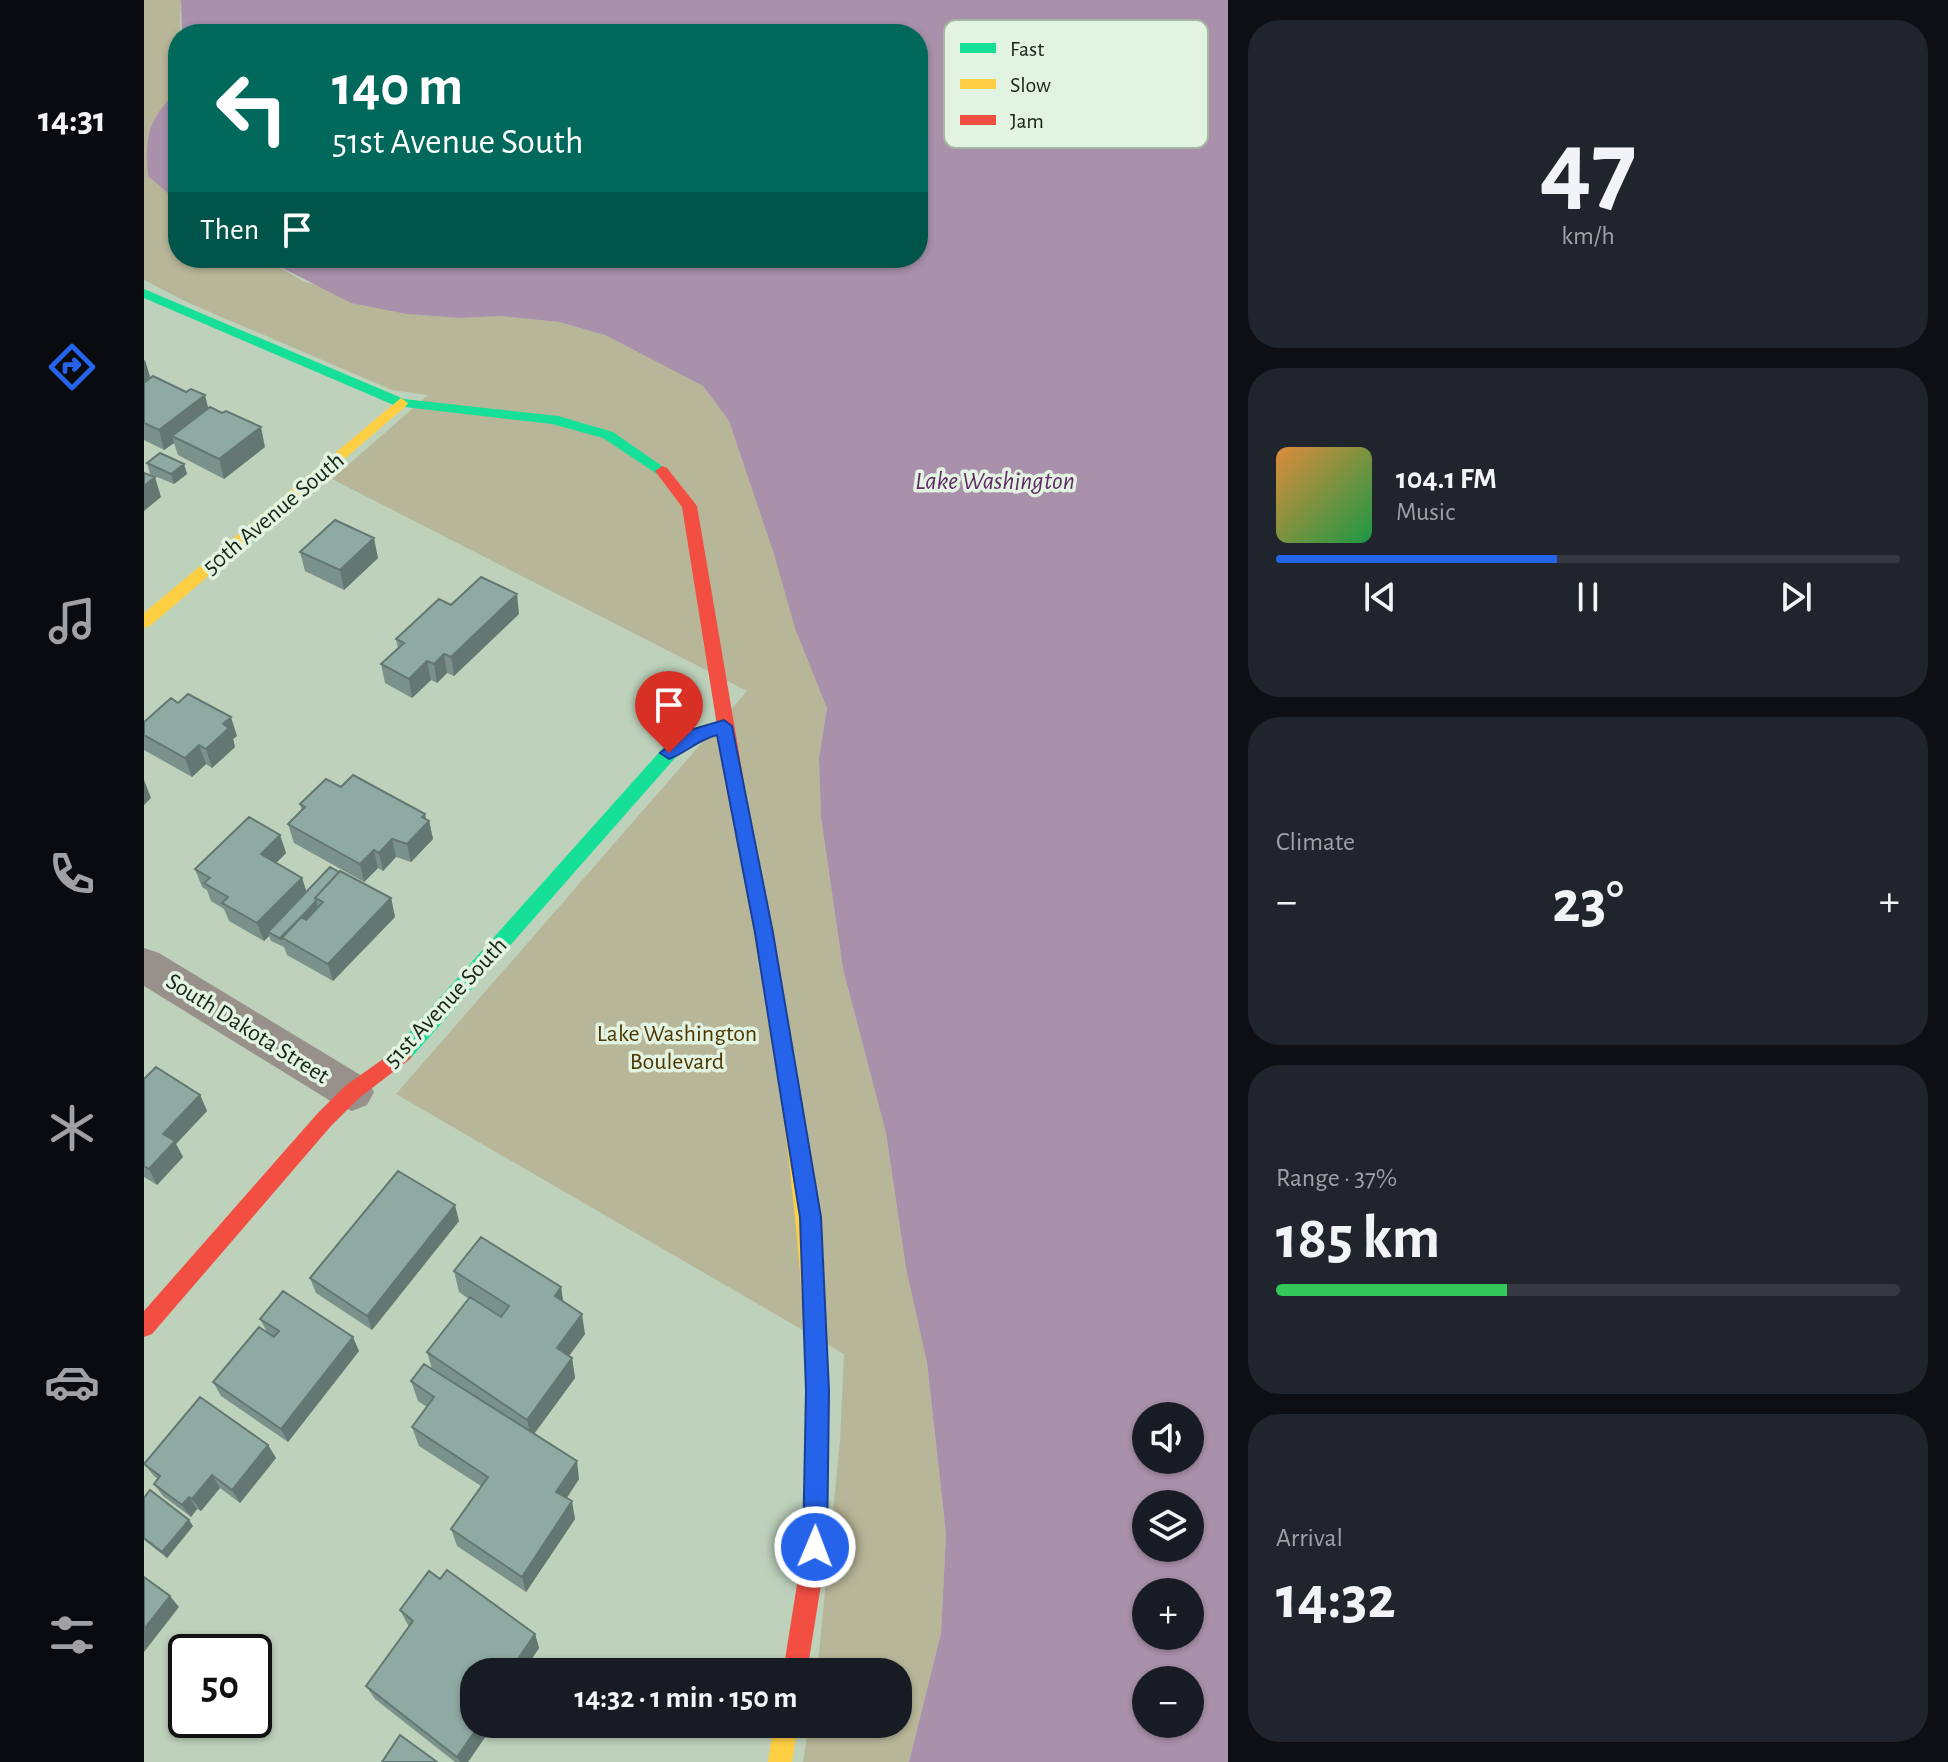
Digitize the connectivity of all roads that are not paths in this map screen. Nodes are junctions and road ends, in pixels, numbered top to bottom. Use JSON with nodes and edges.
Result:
{"nodes":[{"id":1,"x":144,"y":293,"type":"edge"},
{"id":2,"x":401,"y":403,"type":"junction"},
{"id":3,"x":144,"y":622,"type":"edge"},
{"id":4,"x":724,"y":726,"type":"junction"},
{"id":5,"x":144,"y":965,"type":"edge"},
{"id":6,"x":352,"y":1092,"type":"junction"},
{"id":7,"x":144,"y":1327,"type":"edge"},
{"id":8,"x":797,"y":1658,"type":"edge"},
{"id":9,"x":784,"y":1738,"type":"edge"},
{"id":10,"x":780,"y":1762,"type":"edge"}],
"edges":[{"from":1,"to":2,"type":"main road"},
{"from":2,"to":3,"type":"main road","name":"50th Avenue South"},
{"from":2,"to":4,"type":"main road"},
{"from":4,"to":6,"type":"main road","name":"51st Avenue South"},
{"from":4,"to":8,"type":"main road"},
{"from":5,"to":6,"type":"street","name":"South Dakota Street"},
{"from":6,"to":7,"type":"main road","name":"51st Avenue South"},
{"from":9,"to":10,"type":"main road"}]}
